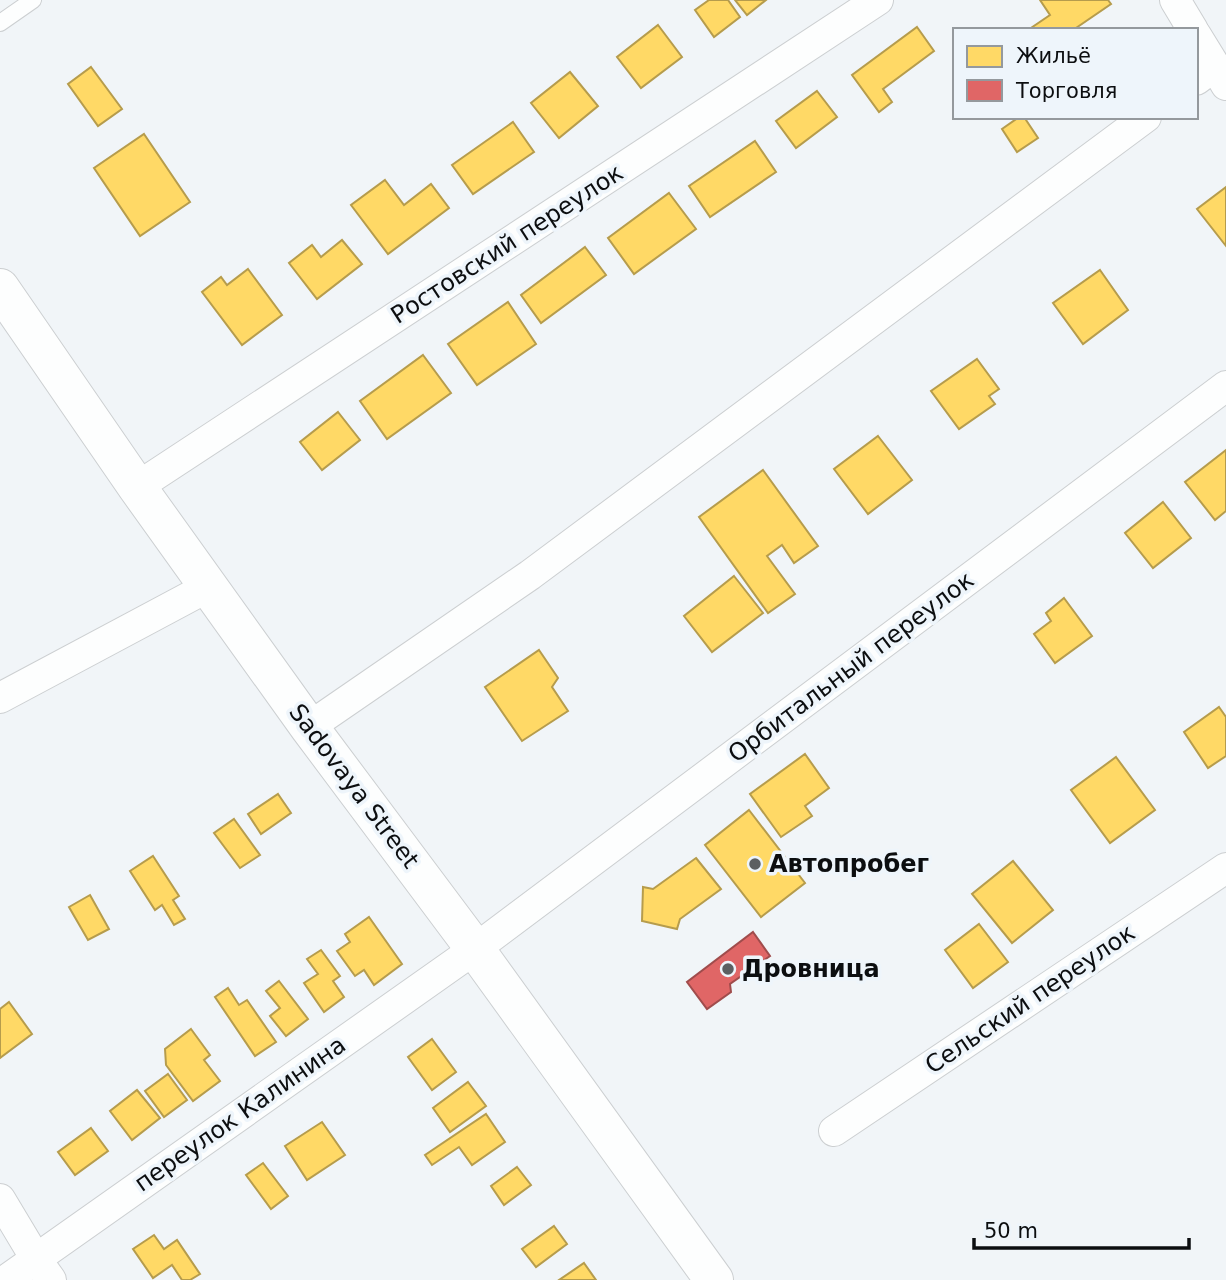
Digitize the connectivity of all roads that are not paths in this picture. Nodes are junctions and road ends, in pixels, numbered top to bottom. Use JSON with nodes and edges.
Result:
{"nodes":[{"id":1,"x":33,"y":0,"type":"edge"},
{"id":2,"x":878,"y":0,"type":"edge"},
{"id":3,"x":1175,"y":0,"type":"edge"},
{"id":4,"x":0,"y":23,"type":"edge"},
{"id":5,"x":1192,"y":28,"type":"edge"},
{"id":6,"x":1198,"y":40,"type":"edge"},
{"id":7,"x":1212,"y":77,"type":"edge"},
{"id":8,"x":1143,"y":119,"type":"edge"},
{"id":9,"x":0,"y":288,"type":"edge"},
{"id":10,"x":1226,"y":386,"type":"edge"},
{"id":11,"x":137,"y":487,"type":"junction"},
{"id":12,"x":208,"y":587,"type":"junction"},
{"id":13,"x":0,"y":698,"type":"edge"},
{"id":14,"x":309,"y":727,"type":"junction"},
{"id":15,"x":1226,"y":868,"type":"edge"},
{"id":16,"x":475,"y":948,"type":"junction"},
{"id":17,"x":834,"y":1131,"type":"dead end"},
{"id":18,"x":0,"y":1199,"type":"edge"},
{"id":19,"x":44,"y":1270,"type":"edge"},
{"id":20,"x":6,"y":1280,"type":"edge"},
{"id":21,"x":714,"y":1280,"type":"edge"}],
"edges":[{"from":1,"to":4,"type":"lane"},
{"from":2,"to":11,"type":"street","name":"Ростовский переулок"},
{"from":3,"to":5,"type":"street"},
{"from":6,"to":7,"type":"street"},
{"from":8,"to":14,"type":"street"},
{"from":9,"to":11,"type":"main road","name":"Sadovaya Street"},
{"from":10,"to":16,"type":"street","name":"Орбитальный переулок"},
{"from":11,"to":12,"type":"main road","name":"Sadovaya Street"},
{"from":12,"to":13,"type":"street"},
{"from":12,"to":14,"type":"main road","name":"Sadovaya Street"},
{"from":14,"to":16,"type":"main road","name":"Sadovaya Street"},
{"from":15,"to":17,"type":"street","name":"Сельский переулок"},
{"from":16,"to":19,"type":"street","name":"переулок Калинина"},
{"from":16,"to":21,"type":"main road","name":"Sadovaya Street"},
{"from":18,"to":19,"type":"street"},
{"from":19,"to":20,"type":"street","name":"переулок Калинина"}]}
